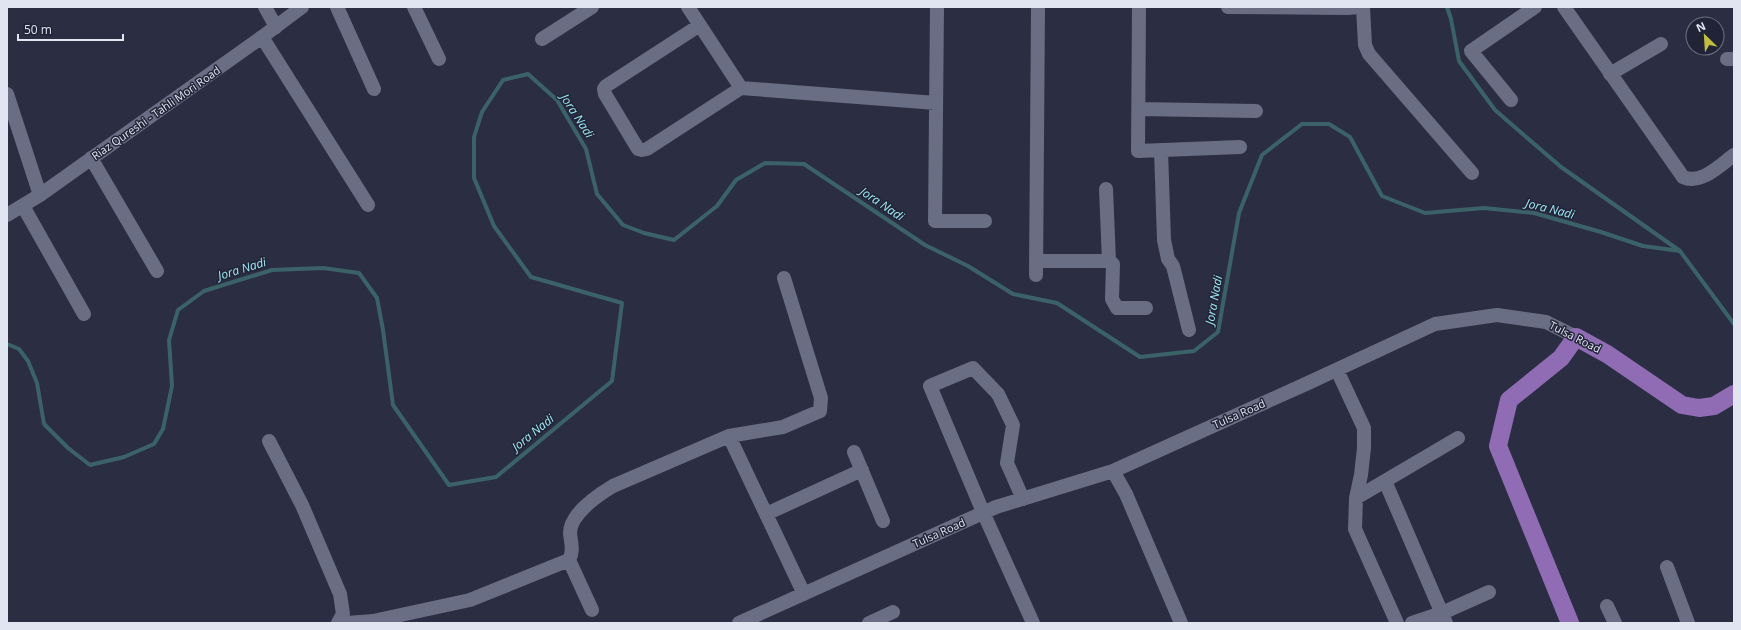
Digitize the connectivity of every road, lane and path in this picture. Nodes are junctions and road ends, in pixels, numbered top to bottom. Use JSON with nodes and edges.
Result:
{"nodes":[{"id":1,"x":266,"y":7,"type":"edge"},
{"id":2,"x":302,"y":7,"type":"edge"},
{"id":3,"x":337,"y":7,"type":"edge"},
{"id":4,"x":414,"y":7,"type":"edge"},
{"id":5,"x":592,"y":7,"type":"edge"},
{"id":6,"x":688,"y":7,"type":"edge"},
{"id":7,"x":937,"y":7,"type":"edge"},
{"id":8,"x":1038,"y":7,"type":"edge"},
{"id":9,"x":1139,"y":7,"type":"edge"},
{"id":10,"x":1228,"y":7,"type":"edge"},
{"id":11,"x":1240,"y":7,"type":"edge"},
{"id":12,"x":1358,"y":7,"type":"edge"},
{"id":13,"x":1363,"y":7,"type":"edge"},
{"id":14,"x":1535,"y":7,"type":"edge"},
{"id":15,"x":1564,"y":7,"type":"edge"},
{"id":16,"x":700,"y":25,"type":"junction"},
{"id":17,"x":276,"y":27,"type":"junction"},
{"id":18,"x":262,"y":37,"type":"junction"},
{"id":19,"x":542,"y":39,"type":"dead end"},
{"id":20,"x":1661,"y":44,"type":"dead end"},
{"id":21,"x":439,"y":59,"type":"dead end"},
{"id":22,"x":1610,"y":74,"type":"junction"},
{"id":23,"x":741,"y":88,"type":"junction"},
{"id":24,"x":374,"y":89,"type":"dead end"},
{"id":25,"x":7,"y":94,"type":"edge"},
{"id":26,"x":1511,"y":100,"type":"dead end"},
{"id":27,"x":936,"y":104,"type":"junction"},
{"id":28,"x":1139,"y":109,"type":"junction"},
{"id":29,"x":1256,"y":111,"type":"dead end"},
{"id":30,"x":1240,"y":148,"type":"dead end"},
{"id":31,"x":1160,"y":150,"type":"junction"},
{"id":32,"x":1734,"y":155,"type":"edge"},
{"id":33,"x":91,"y":158,"type":"junction"},
{"id":34,"x":1472,"y":174,"type":"dead end"},
{"id":35,"x":1106,"y":189,"type":"dead end"},
{"id":36,"x":40,"y":195,"type":"junction"},
{"id":37,"x":368,"y":204,"type":"dead end"},
{"id":38,"x":23,"y":206,"type":"junction"},
{"id":39,"x":7,"y":215,"type":"edge"},
{"id":40,"x":985,"y":221,"type":"dead end"},
{"id":41,"x":1109,"y":261,"type":"junction"},
{"id":42,"x":157,"y":271,"type":"dead end"},
{"id":43,"x":784,"y":278,"type":"dead end"},
{"id":44,"x":1146,"y":308,"type":"dead end"},
{"id":45,"x":84,"y":314,"type":"dead end"},
{"id":46,"x":1189,"y":330,"type":"dead end"},
{"id":47,"x":1576,"y":337,"type":"junction"},
{"id":48,"x":1337,"y":370,"type":"junction"},
{"id":49,"x":1734,"y":394,"type":"edge"},
{"id":50,"x":729,"y":436,"type":"junction"},
{"id":51,"x":1458,"y":438,"type":"dead end"},
{"id":52,"x":270,"y":441,"type":"dead end"},
{"id":53,"x":854,"y":452,"type":"dead end"},
{"id":54,"x":862,"y":470,"type":"junction"},
{"id":55,"x":1113,"y":471,"type":"junction"},
{"id":56,"x":1385,"y":481,"type":"junction"},
{"id":57,"x":1356,"y":498,"type":"junction"},
{"id":58,"x":1023,"y":499,"type":"junction"},
{"id":59,"x":983,"y":512,"type":"junction"},
{"id":60,"x":766,"y":514,"type":"junction"},
{"id":61,"x":883,"y":521,"type":"dead end"},
{"id":62,"x":569,"y":560,"type":"junction"},
{"id":63,"x":1667,"y":567,"type":"dead end"},
{"id":64,"x":1489,"y":592,"type":"dead end"},
{"id":65,"x":804,"y":594,"type":"junction"},
{"id":66,"x":1607,"y":606,"type":"dead end"},
{"id":67,"x":592,"y":610,"type":"dead end"},
{"id":68,"x":892,"y":612,"type":"dead end"},
{"id":69,"x":1444,"y":618,"type":"edge"},
{"id":70,"x":1029,"y":622,"type":"edge"},
{"id":71,"x":338,"y":623,"type":"edge"},
{"id":72,"x":347,"y":623,"type":"edge"},
{"id":73,"x":739,"y":623,"type":"edge"},
{"id":74,"x":869,"y":623,"type":"edge"},
{"id":75,"x":1181,"y":623,"type":"edge"},
{"id":76,"x":1398,"y":623,"type":"edge"},
{"id":77,"x":1412,"y":623,"type":"edge"},
{"id":78,"x":1570,"y":623,"type":"edge"},
{"id":79,"x":1615,"y":623,"type":"edge"},
{"id":80,"x":1688,"y":623,"type":"edge"}],
"edges":[{"from":1,"to":17,"type":"street"},
{"from":2,"to":17,"type":"street","name":"Riaz Qureshi - Tahli Mori Road"},
{"from":3,"to":24,"type":"street"},
{"from":4,"to":21,"type":"street"},
{"from":5,"to":19,"type":"street"},
{"from":6,"to":16,"type":"street"},
{"from":7,"to":27,"type":"street"},
{"from":8,"to":41,"type":"street"},
{"from":9,"to":28,"type":"street"},
{"from":10,"to":11,"type":"street"},
{"from":11,"to":12,"type":"street"},
{"from":13,"to":34,"type":"street"},
{"from":14,"to":26,"type":"street"},
{"from":15,"to":22,"type":"street"},
{"from":16,"to":23,"type":"street"},
{"from":16,"to":23,"type":"street"},
{"from":17,"to":18,"type":"street","name":"Riaz Qureshi - Tahli Mori Road"},
{"from":18,"to":33,"type":"street","name":"Riaz Qureshi - Tahli Mori Road"},
{"from":18,"to":37,"type":"street"},
{"from":20,"to":22,"type":"street"},
{"from":22,"to":32,"type":"street"},
{"from":23,"to":27,"type":"street"},
{"from":25,"to":36,"type":"street"},
{"from":27,"to":40,"type":"street"},
{"from":28,"to":29,"type":"street"},
{"from":28,"to":31,"type":"street"},
{"from":30,"to":31,"type":"street"},
{"from":31,"to":46,"type":"street"},
{"from":33,"to":36,"type":"street","name":"Riaz Qureshi - Tahli Mori Road"},
{"from":33,"to":42,"type":"street"},
{"from":35,"to":41,"type":"street"},
{"from":36,"to":38,"type":"street","name":"Riaz Qureshi - Tahli Mori Road"},
{"from":38,"to":39,"type":"street","name":"Riaz Qureshi - Tahli Mori Road"},
{"from":38,"to":45,"type":"street"},
{"from":41,"to":44,"type":"street"},
{"from":43,"to":50,"type":"street"},
{"from":47,"to":48,"type":"street","name":"Tulsa Road"},
{"from":47,"to":49,"type":"main road","name":"Tulsa Road"},
{"from":47,"to":78,"type":"main road"},
{"from":48,"to":55,"type":"street","name":"Tulsa Road"},
{"from":48,"to":57,"type":"street"},
{"from":50,"to":60,"type":"street"},
{"from":50,"to":62,"type":"street"},
{"from":51,"to":56,"type":"street"},
{"from":52,"to":71,"type":"street"},
{"from":53,"to":54,"type":"street"},
{"from":54,"to":60,"type":"street"},
{"from":54,"to":61,"type":"street"},
{"from":55,"to":58,"type":"street","name":"Tulsa Road"},
{"from":55,"to":75,"type":"street"},
{"from":56,"to":57,"type":"street"},
{"from":56,"to":69,"type":"street"},
{"from":57,"to":76,"type":"street"},
{"from":58,"to":59,"type":"street","name":"Tulsa Road"},
{"from":58,"to":59,"type":"street"},
{"from":59,"to":65,"type":"street","name":"Tulsa Road"},
{"from":59,"to":70,"type":"street"},
{"from":60,"to":65,"type":"street"},
{"from":62,"to":67,"type":"street"},
{"from":62,"to":72,"type":"street"},
{"from":63,"to":80,"type":"street"},
{"from":64,"to":69,"type":"street"},
{"from":65,"to":73,"type":"street","name":"Tulsa Road"},
{"from":66,"to":79,"type":"street"},
{"from":68,"to":74,"type":"street"},
{"from":69,"to":77,"type":"street"}]}
